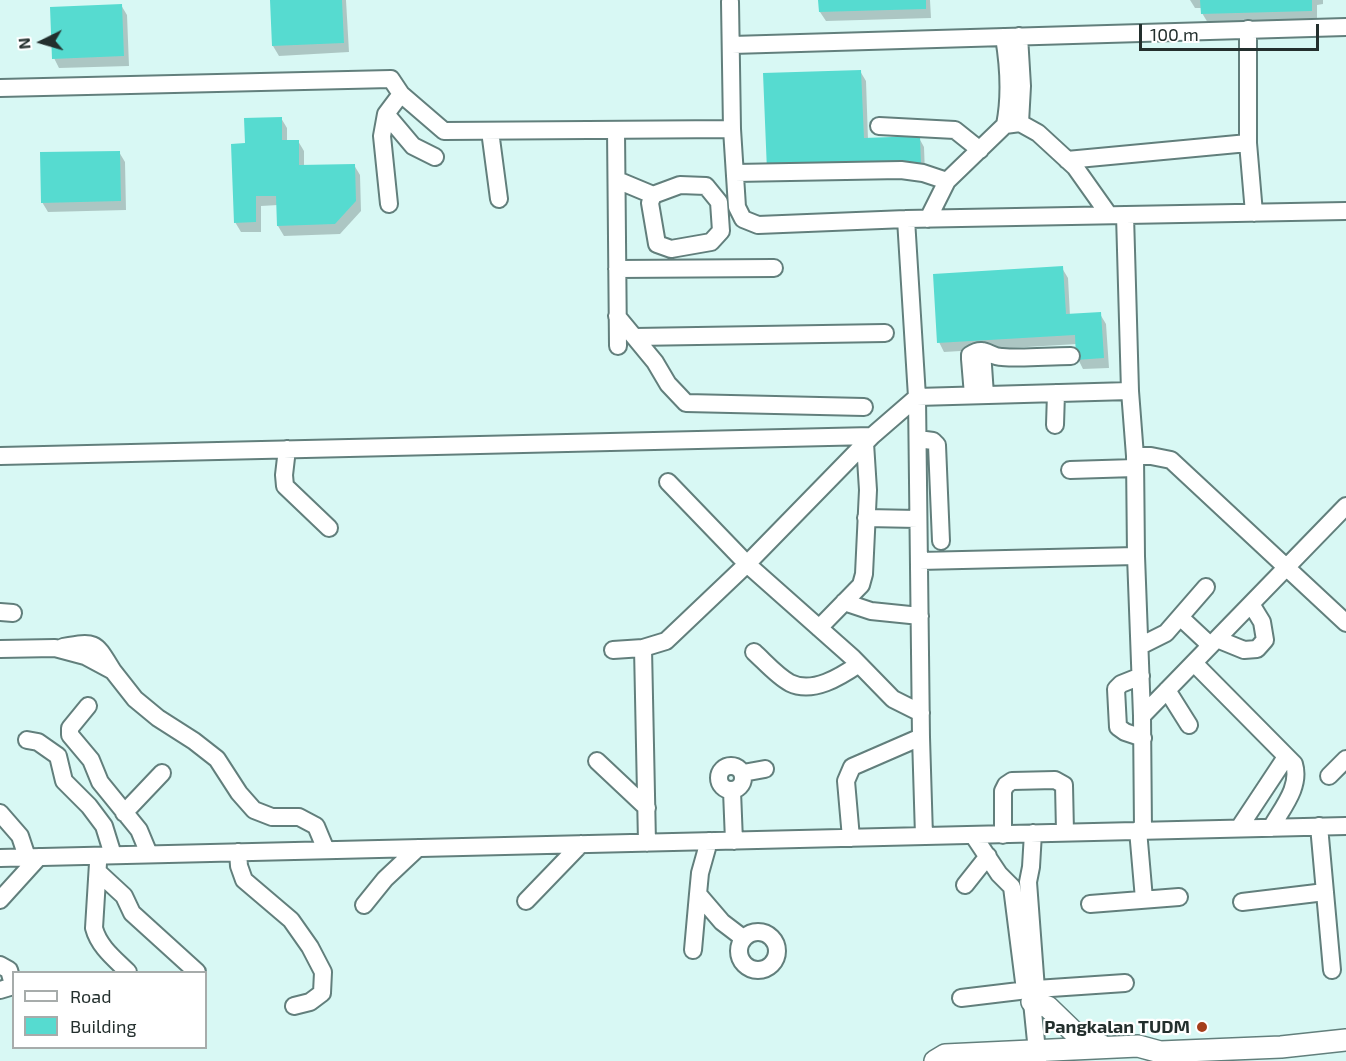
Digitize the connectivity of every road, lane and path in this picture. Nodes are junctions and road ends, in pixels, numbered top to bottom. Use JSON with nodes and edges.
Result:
{"nodes":[{"id":1,"x":730,"y":2,"type":"dead end"},
{"id":2,"x":1346,"y":27,"type":"edge"},
{"id":3,"x":1248,"y":29,"type":"junction"},
{"id":4,"x":1011,"y":37,"type":"junction"},
{"id":5,"x":732,"y":45,"type":"junction"},
{"id":6,"x":0,"y":88,"type":"edge"},
{"id":7,"x":401,"y":93,"type":"junction"},
{"id":8,"x":386,"y":114,"type":"junction"},
{"id":9,"x":1013,"y":124,"type":"junction"},
{"id":10,"x":879,"y":126,"type":"dead end"},
{"id":11,"x":732,"y":129,"type":"junction"},
{"id":12,"x":616,"y":130,"type":"junction"},
{"id":13,"x":490,"y":131,"type":"junction"},
{"id":14,"x":1248,"y":143,"type":"junction"},
{"id":15,"x":980,"y":150,"type":"junction"},
{"id":16,"x":435,"y":157,"type":"dead end"},
{"id":17,"x":1067,"y":160,"type":"junction"},
{"id":18,"x":735,"y":173,"type":"junction"},
{"id":19,"x":617,"y":180,"type":"junction"},
{"id":20,"x":947,"y":181,"type":"junction"},
{"id":21,"x":652,"y":195,"type":"junction"},
{"id":22,"x":499,"y":199,"type":"dead end"},
{"id":23,"x":389,"y":204,"type":"dead end"},
{"id":24,"x":1346,"y":211,"type":"edge"},
{"id":25,"x":1254,"y":213,"type":"junction"},
{"id":26,"x":1117,"y":215,"type":"junction"},
{"id":27,"x":906,"y":219,"type":"junction"},
{"id":28,"x":928,"y":219,"type":"junction"},
{"id":29,"x":617,"y":268,"type":"junction"},
{"id":30,"x":774,"y":268,"type":"dead end"},
{"id":31,"x":617,"y":316,"type":"junction"},
{"id":32,"x":885,"y":333,"type":"dead end"},
{"id":33,"x":635,"y":337,"type":"junction"},
{"id":34,"x":618,"y":346,"type":"dead end"},
{"id":35,"x":1071,"y":356,"type":"dead end"},
{"id":36,"x":1130,"y":391,"type":"junction"},
{"id":37,"x":1056,"y":393,"type":"junction"},
{"id":38,"x":979,"y":395,"type":"junction"},
{"id":39,"x":917,"y":397,"type":"junction"},
{"id":40,"x":864,"y":407,"type":"dead end"},
{"id":41,"x":1055,"y":425,"type":"dead end"},
{"id":42,"x":918,"y":439,"type":"junction"},
{"id":43,"x":868,"y":440,"type":"junction"},
{"id":44,"x":287,"y":449,"type":"junction"},
{"id":45,"x":0,"y":456,"type":"edge"},
{"id":46,"x":1135,"y":462,"type":"junction"},
{"id":47,"x":1070,"y":470,"type":"dead end"},
{"id":48,"x":668,"y":482,"type":"dead end"},
{"id":49,"x":1346,"y":506,"type":"edge"},
{"id":50,"x":866,"y":518,"type":"junction"},
{"id":51,"x":918,"y":519,"type":"junction"},
{"id":52,"x":329,"y":528,"type":"dead end"},
{"id":53,"x":941,"y":541,"type":"dead end"},
{"id":54,"x":1136,"y":556,"type":"junction"},
{"id":55,"x":919,"y":561,"type":"junction"},
{"id":56,"x":747,"y":564,"type":"junction"},
{"id":57,"x":1287,"y":566,"type":"junction"},
{"id":58,"x":1206,"y":587,"type":"dead end"},
{"id":59,"x":844,"y":602,"type":"junction"},
{"id":60,"x":1251,"y":604,"type":"junction"},
{"id":61,"x":920,"y":616,"type":"junction"},
{"id":62,"x":1179,"y":618,"type":"junction"},
{"id":63,"x":1346,"y":623,"type":"edge"},
{"id":64,"x":819,"y":628,"type":"junction"},
{"id":65,"x":1214,"y":642,"type":"junction"},
{"id":66,"x":1140,"y":646,"type":"junction"},
{"id":67,"x":643,"y":648,"type":"junction"},
{"id":68,"x":0,"y":649,"type":"edge"},
{"id":69,"x":613,"y":650,"type":"dead end"},
{"id":70,"x":754,"y":652,"type":"dead end"},
{"id":71,"x":1194,"y":663,"type":"junction"},
{"id":72,"x":859,"y":664,"type":"junction"},
{"id":73,"x":1141,"y":676,"type":"junction"},
{"id":74,"x":1167,"y":690,"type":"junction"},
{"id":75,"x":88,"y":706,"type":"dead end"},
{"id":76,"x":921,"y":713,"type":"junction"},
{"id":77,"x":1142,"y":716,"type":"junction"},
{"id":78,"x":1189,"y":724,"type":"dead end"},
{"id":79,"x":921,"y":737,"type":"junction"},
{"id":80,"x":1143,"y":738,"type":"junction"},
{"id":81,"x":27,"y":740,"type":"dead end"},
{"id":82,"x":1286,"y":757,"type":"junction"},
{"id":83,"x":1346,"y":759,"type":"edge"},
{"id":84,"x":597,"y":761,"type":"dead end"},
{"id":85,"x":765,"y":769,"type":"dead end"},
{"id":86,"x":162,"y":772,"type":"dead end"},
{"id":87,"x":1329,"y":776,"type":"dead end"},
{"id":88,"x":647,"y":808,"type":"junction"},
{"id":89,"x":0,"y":813,"type":"edge"},
{"id":90,"x":124,"y":813,"type":"junction"},
{"id":91,"x":1319,"y":826,"type":"junction"},
{"id":92,"x":1346,"y":826,"type":"edge"},
{"id":93,"x":1239,"y":828,"type":"junction"},
{"id":94,"x":1271,"y":828,"type":"junction"},
{"id":95,"x":1140,"y":830,"type":"junction"},
{"id":96,"x":1065,"y":832,"type":"junction"},
{"id":97,"x":1033,"y":833,"type":"junction"},
{"id":98,"x":973,"y":835,"type":"junction"},
{"id":99,"x":1003,"y":835,"type":"junction"},
{"id":100,"x":924,"y":836,"type":"junction"},
{"id":101,"x":850,"y":838,"type":"junction"},
{"id":102,"x":709,"y":841,"type":"junction"},
{"id":103,"x":734,"y":841,"type":"junction"},
{"id":104,"x":648,"y":843,"type":"junction"},
{"id":105,"x":581,"y":844,"type":"junction"},
{"id":106,"x":418,"y":848,"type":"junction"},
{"id":107,"x":326,"y":850,"type":"junction"},
{"id":108,"x":238,"y":852,"type":"junction"},
{"id":109,"x":149,"y":854,"type":"junction"},
{"id":110,"x":988,"y":856,"type":"junction"},
{"id":111,"x":33,"y":857,"type":"junction"},
{"id":112,"x":0,"y":858,"type":"edge"},
{"id":113,"x":103,"y":861,"type":"junction"},
{"id":114,"x":1020,"y":884,"type":"junction"},
{"id":115,"x":965,"y":885,"type":"dead end"},
{"id":116,"x":1324,"y":892,"type":"junction"},
{"id":117,"x":698,"y":894,"type":"junction"},
{"id":118,"x":1179,"y":897,"type":"dead end"},
{"id":119,"x":1144,"y":899,"type":"junction"},
{"id":120,"x":0,"y":900,"type":"edge"},
{"id":121,"x":526,"y":901,"type":"dead end"},
{"id":122,"x":1242,"y":902,"type":"dead end"},
{"id":123,"x":1090,"y":904,"type":"dead end"},
{"id":124,"x":364,"y":905,"type":"dead end"},
{"id":125,"x":743,"y":938,"type":"dead end"},
{"id":126,"x":693,"y":950,"type":"dead end"},
{"id":127,"x":0,"y":965,"type":"edge"},
{"id":128,"x":1332,"y":970,"type":"dead end"},
{"id":129,"x":127,"y":971,"type":"edge"},
{"id":130,"x":195,"y":971,"type":"edge"},
{"id":131,"x":1125,"y":983,"type":"dead end"},
{"id":132,"x":0,"y":990,"type":"edge"},
{"id":133,"x":1031,"y":994,"type":"junction"},
{"id":134,"x":961,"y":998,"type":"dead end"},
{"id":135,"x":294,"y":1006,"type":"dead end"},
{"id":136,"x":1346,"y":1040,"type":"edge"},
{"id":137,"x":1106,"y":1047,"type":"junction"},
{"id":138,"x":1346,"y":1047,"type":"edge"},
{"id":139,"x":1160,"y":1052,"type":"junction"},
{"id":140,"x":1038,"y":1055,"type":"edge"},
{"id":141,"x":935,"y":1061,"type":"edge"},
{"id":142,"x":1139,"y":1061,"type":"edge"}],
"edges":[{"from":1,"to":5,"type":"street"},
{"from":2,"to":3,"type":"street"},
{"from":3,"to":4,"type":"street"},
{"from":3,"to":14,"type":"street"},
{"from":4,"to":5,"type":"street"},
{"from":4,"to":9,"type":"street"},
{"from":5,"to":11,"type":"street"},
{"from":6,"to":7,"type":"street"},
{"from":7,"to":8,"type":"street"},
{"from":7,"to":13,"type":"street"},
{"from":8,"to":16,"type":"street"},
{"from":8,"to":23,"type":"street"},
{"from":9,"to":15,"type":"street"},
{"from":9,"to":17,"type":"street"},
{"from":10,"to":15,"type":"street"},
{"from":11,"to":12,"type":"street"},
{"from":11,"to":18,"type":"street"},
{"from":12,"to":13,"type":"street"},
{"from":12,"to":19,"type":"street"},
{"from":13,"to":22,"type":"street"},
{"from":14,"to":17,"type":"street"},
{"from":14,"to":25,"type":"street"},
{"from":15,"to":20,"type":"street"},
{"from":17,"to":26,"type":"street"},
{"from":18,"to":20,"type":"street"},
{"from":18,"to":27,"type":"street"},
{"from":19,"to":21,"type":"street"},
{"from":19,"to":29,"type":"street"},
{"from":20,"to":28,"type":"street"},
{"from":21,"to":21,"type":"street"},
{"from":24,"to":25,"type":"street"},
{"from":25,"to":26,"type":"street"},
{"from":26,"to":28,"type":"street"},
{"from":26,"to":36,"type":"street"},
{"from":27,"to":28,"type":"street"},
{"from":27,"to":39,"type":"street"},
{"from":29,"to":30,"type":"street"},
{"from":29,"to":31,"type":"street"},
{"from":31,"to":33,"type":"street"},
{"from":31,"to":34,"type":"street"},
{"from":32,"to":33,"type":"street"},
{"from":33,"to":40,"type":"street"},
{"from":35,"to":38,"type":"street"},
{"from":36,"to":37,"type":"street"},
{"from":36,"to":46,"type":"street"},
{"from":37,"to":38,"type":"street"},
{"from":37,"to":41,"type":"street"},
{"from":38,"to":39,"type":"street"},
{"from":39,"to":42,"type":"street"},
{"from":39,"to":43,"type":"street"},
{"from":42,"to":51,"type":"street"},
{"from":42,"to":53,"type":"street"},
{"from":43,"to":44,"type":"street"},
{"from":43,"to":50,"type":"street"},
{"from":43,"to":56,"type":"street"},
{"from":44,"to":45,"type":"street"},
{"from":44,"to":52,"type":"street"},
{"from":46,"to":47,"type":"street"},
{"from":46,"to":54,"type":"street"},
{"from":46,"to":57,"type":"street"},
{"from":48,"to":56,"type":"street"},
{"from":49,"to":57,"type":"street"},
{"from":50,"to":51,"type":"street"},
{"from":50,"to":59,"type":"street"},
{"from":51,"to":55,"type":"street"},
{"from":54,"to":55,"type":"street"},
{"from":54,"to":66,"type":"street"},
{"from":55,"to":61,"type":"street"},
{"from":56,"to":64,"type":"street"},
{"from":56,"to":67,"type":"street"},
{"from":57,"to":60,"type":"street"},
{"from":57,"to":63,"type":"street"},
{"from":58,"to":62,"type":"street"},
{"from":59,"to":61,"type":"street"},
{"from":59,"to":64,"type":"street"},
{"from":60,"to":65,"type":"street"},
{"from":60,"to":65,"type":"street"},
{"from":61,"to":76,"type":"street"},
{"from":62,"to":65,"type":"street"},
{"from":62,"to":66,"type":"street"},
{"from":64,"to":72,"type":"street"},
{"from":65,"to":71,"type":"street"},
{"from":66,"to":73,"type":"street"},
{"from":67,"to":69,"type":"street"},
{"from":67,"to":88,"type":"street"},
{"from":68,"to":107,"type":"street"},
{"from":70,"to":72,"type":"street"},
{"from":71,"to":74,"type":"street"},
{"from":71,"to":82,"type":"street"},
{"from":72,"to":76,"type":"street"},
{"from":73,"to":77,"type":"street"},
{"from":73,"to":80,"type":"street"},
{"from":74,"to":77,"type":"street"},
{"from":74,"to":78,"type":"street"},
{"from":75,"to":90,"type":"street"},
{"from":76,"to":79,"type":"street"},
{"from":77,"to":80,"type":"street"},
{"from":79,"to":100,"type":"street"},
{"from":79,"to":101,"type":"street"},
{"from":80,"to":95,"type":"street"},
{"from":81,"to":113,"type":"street"},
{"from":82,"to":93,"type":"street"},
{"from":82,"to":94,"type":"street"},
{"from":83,"to":87,"type":"street"},
{"from":84,"to":88,"type":"street"},
{"from":85,"to":103,"type":"street"},
{"from":86,"to":90,"type":"street"},
{"from":88,"to":104,"type":"street"},
{"from":89,"to":111,"type":"street"},
{"from":90,"to":109,"type":"street"},
{"from":91,"to":92,"type":"street"},
{"from":91,"to":94,"type":"street"},
{"from":91,"to":116,"type":"street"},
{"from":93,"to":94,"type":"street"},
{"from":93,"to":95,"type":"street"},
{"from":95,"to":96,"type":"street"},
{"from":95,"to":119,"type":"street"},
{"from":96,"to":97,"type":"street"},
{"from":96,"to":99,"type":"street"},
{"from":97,"to":99,"type":"street"},
{"from":97,"to":114,"type":"street"},
{"from":98,"to":99,"type":"street"},
{"from":98,"to":100,"type":"street"},
{"from":98,"to":110,"type":"street"},
{"from":100,"to":101,"type":"street"},
{"from":101,"to":103,"type":"street"},
{"from":102,"to":103,"type":"street"},
{"from":102,"to":104,"type":"street"},
{"from":102,"to":117,"type":"street"},
{"from":104,"to":105,"type":"street"},
{"from":105,"to":106,"type":"street"},
{"from":105,"to":121,"type":"street"},
{"from":106,"to":107,"type":"street"},
{"from":106,"to":124,"type":"street"},
{"from":107,"to":108,"type":"street"},
{"from":108,"to":109,"type":"street"},
{"from":108,"to":135,"type":"street"},
{"from":109,"to":113,"type":"street"},
{"from":110,"to":114,"type":"street"},
{"from":110,"to":115,"type":"street"},
{"from":111,"to":112,"type":"street"},
{"from":111,"to":113,"type":"street"},
{"from":111,"to":120,"type":"street"},
{"from":113,"to":129,"type":"street"},
{"from":113,"to":130,"type":"street"},
{"from":114,"to":133,"type":"street"},
{"from":116,"to":122,"type":"street"},
{"from":116,"to":128,"type":"street"},
{"from":117,"to":125,"type":"street"},
{"from":117,"to":126,"type":"street"},
{"from":118,"to":119,"type":"street"},
{"from":119,"to":123,"type":"street"},
{"from":127,"to":132,"type":"street"},
{"from":131,"to":133,"type":"street"},
{"from":133,"to":134,"type":"street"},
{"from":133,"to":137,"type":"main road"},
{"from":133,"to":140,"type":"street"},
{"from":136,"to":138,"type":"street"},
{"from":136,"to":139,"type":"main road"},
{"from":137,"to":139,"type":"main road"},
{"from":137,"to":140,"type":"main road"},
{"from":139,"to":142,"type":"main road"},
{"from":140,"to":141,"type":"main road"}]}
